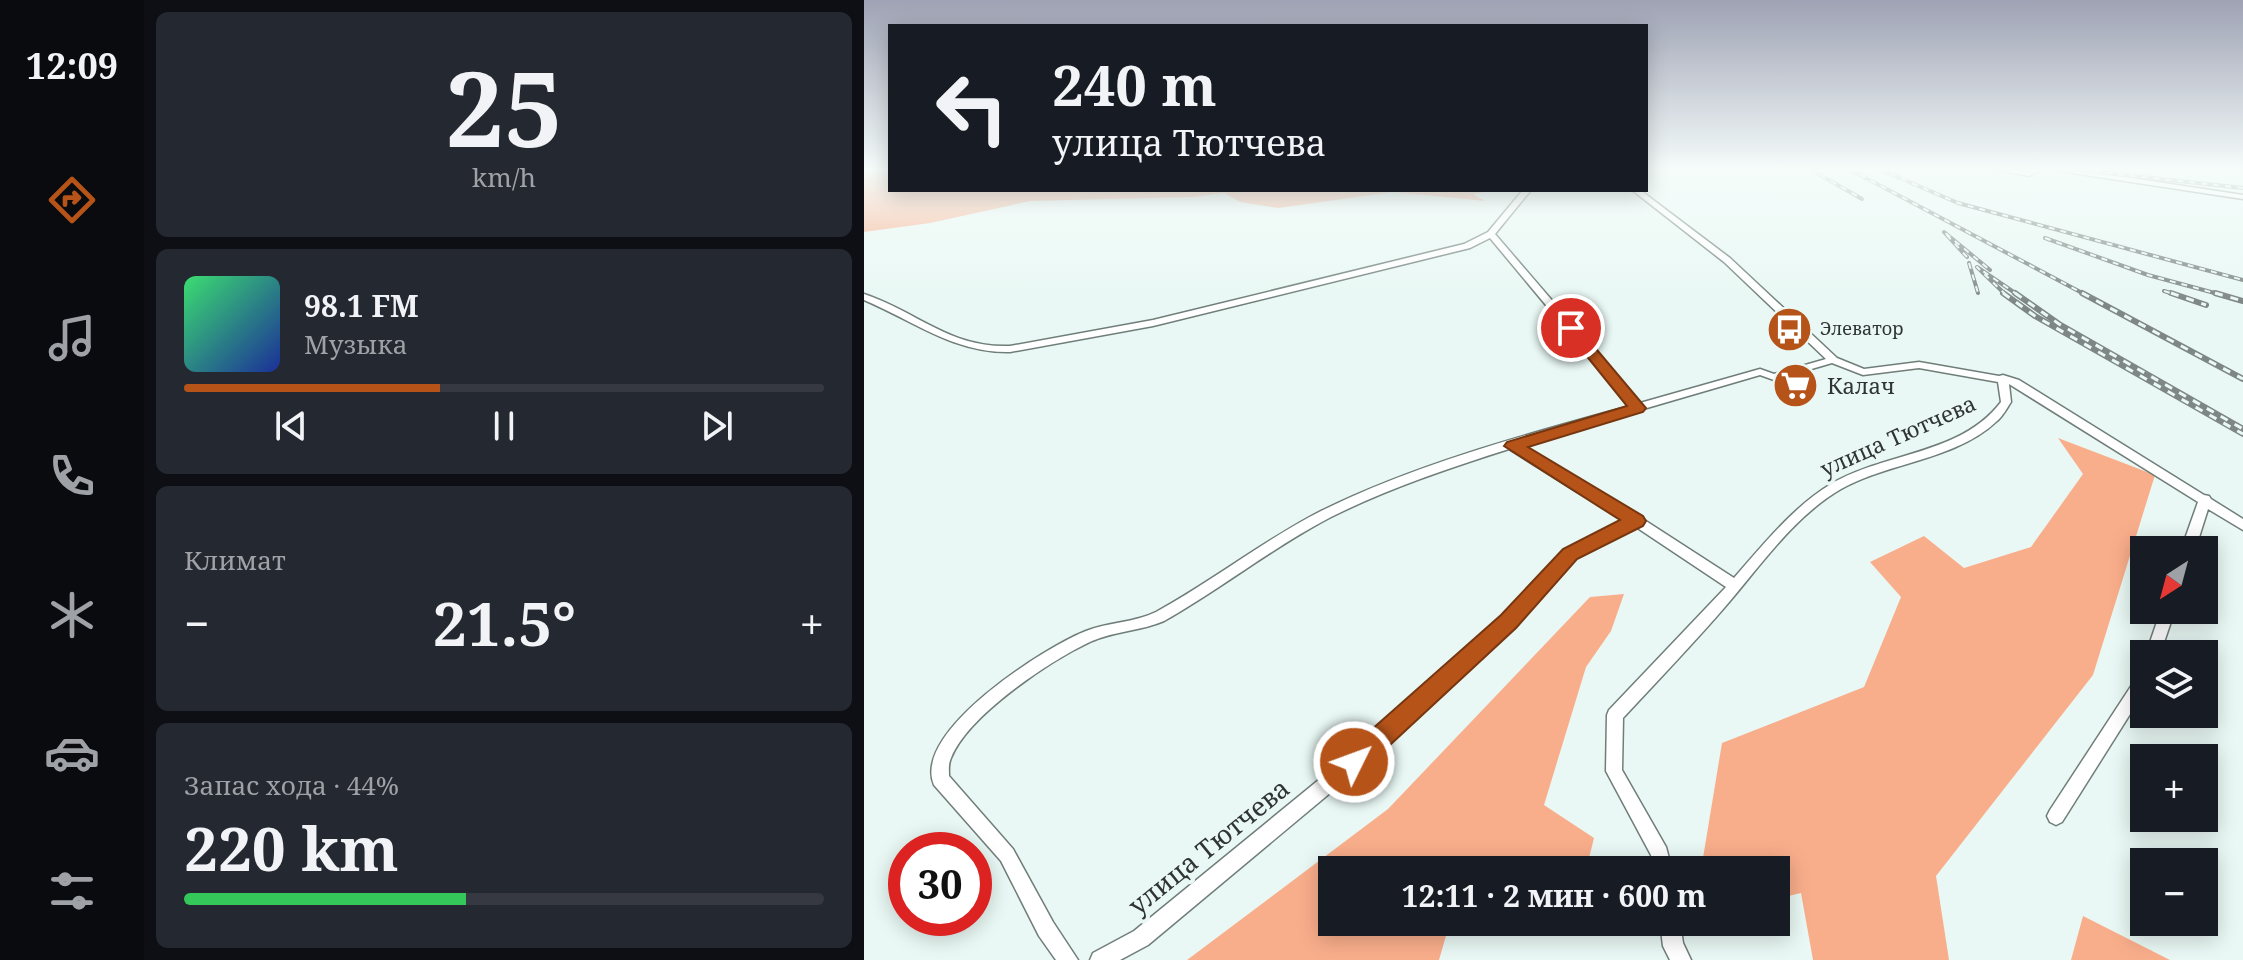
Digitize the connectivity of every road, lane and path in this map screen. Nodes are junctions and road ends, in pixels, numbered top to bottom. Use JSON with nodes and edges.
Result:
{"nodes":[{"id":1,"x":1508,"y":214,"type":"edge"},
{"id":2,"x":1667,"y":214,"type":"edge"},
{"id":3,"x":1491,"y":234,"type":"junction"},
{"id":4,"x":864,"y":297,"type":"edge"},
{"id":5,"x":1833,"y":360,"type":"junction"},
{"id":6,"x":2003,"y":378,"type":"junction"},
{"id":7,"x":1638,"y":408,"type":"junction"},
{"id":8,"x":1513,"y":446,"type":"junction"},
{"id":9,"x":2205,"y":499,"type":"junction"},
{"id":10,"x":1636,"y":521,"type":"junction"},
{"id":11,"x":2243,"y":525,"type":"edge"},
{"id":12,"x":2193,"y":536,"type":"edge"},
{"id":13,"x":1734,"y":585,"type":"junction"},
{"id":14,"x":2130,"y":701,"type":"edge"},
{"id":15,"x":2056,"y":816,"type":"dead end"},
{"id":16,"x":1661,"y":856,"type":"edge"},
{"id":17,"x":1672,"y":936,"type":"edge"},
{"id":18,"x":1068,"y":960,"type":"edge"},
{"id":19,"x":1100,"y":960,"type":"edge"},
{"id":20,"x":1681,"y":960,"type":"edge"}],
"edges":[{"from":1,"to":3,"type":"street"},
{"from":2,"to":5,"type":"street"},
{"from":3,"to":4,"type":"street"},
{"from":3,"to":7,"type":"street"},
{"from":5,"to":6,"type":"street","name":"улица Тютчева"},
{"from":5,"to":7,"type":"street"},
{"from":6,"to":9,"type":"street"},
{"from":6,"to":13,"type":"street","name":"улица Тютчева"},
{"from":7,"to":8,"type":"street"},
{"from":8,"to":10,"type":"street"},
{"from":8,"to":18,"type":"street"},
{"from":9,"to":11,"type":"street"},
{"from":9,"to":12,"type":"street"},
{"from":10,"to":13,"type":"street"},
{"from":10,"to":19,"type":"street","name":"улица Тютчева"},
{"from":13,"to":16,"type":"street","name":"улица Тютчева"},
{"from":14,"to":15,"type":"street"},
{"from":17,"to":20,"type":"street"}]}
